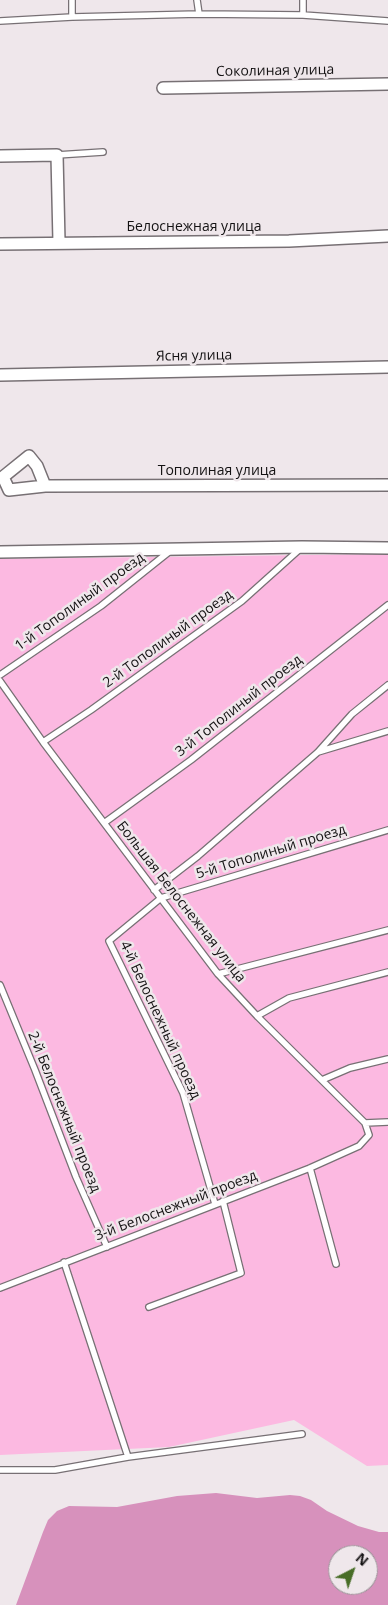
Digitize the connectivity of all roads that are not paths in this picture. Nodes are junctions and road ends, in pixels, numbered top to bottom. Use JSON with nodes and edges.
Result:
{"nodes":[{"id":1,"x":72,"y":0,"type":"edge"},
{"id":2,"x":197,"y":0,"type":"edge"},
{"id":3,"x":303,"y":0,"type":"edge"},
{"id":4,"x":199,"y":14,"type":"junction"},
{"id":5,"x":303,"y":15,"type":"junction"},
{"id":6,"x":72,"y":16,"type":"junction"},
{"id":7,"x":0,"y":21,"type":"edge"},
{"id":8,"x":388,"y":21,"type":"edge"},
{"id":9,"x":388,"y":84,"type":"edge"},
{"id":10,"x":163,"y":88,"type":"dead end"},
{"id":11,"x":103,"y":152,"type":"dead end"},
{"id":12,"x":0,"y":156,"type":"edge"},
{"id":13,"x":57,"y":156,"type":"junction"},
{"id":14,"x":388,"y":236,"type":"edge"},
{"id":15,"x":59,"y":242,"type":"junction"},
{"id":16,"x":0,"y":244,"type":"edge"},
{"id":17,"x":388,"y":367,"type":"edge"},
{"id":18,"x":0,"y":375,"type":"edge"},
{"id":19,"x":388,"y":485,"type":"edge"},
{"id":20,"x":45,"y":486,"type":"dead end"},
{"id":21,"x":302,"y":548,"type":"junction"},
{"id":22,"x":388,"y":548,"type":"edge"},
{"id":23,"x":173,"y":549,"type":"junction"},
{"id":24,"x":0,"y":552,"type":"edge"},
{"id":25,"x":388,"y":605,"type":"edge"},
{"id":26,"x":0,"y":675,"type":"edge"},
{"id":27,"x":0,"y":681,"type":"edge"},
{"id":28,"x":388,"y":685,"type":"edge"},
{"id":29,"x":388,"y":731,"type":"edge"},
{"id":30,"x":43,"y":742,"type":"junction"},
{"id":31,"x":318,"y":752,"type":"junction"},
{"id":32,"x":104,"y":823,"type":"junction"},
{"id":33,"x":388,"y":830,"type":"edge"},
{"id":34,"x":154,"y":890,"type":"junction"},
{"id":35,"x":161,"y":898,"type":"junction"},
{"id":36,"x":388,"y":930,"type":"edge"},
{"id":37,"x":388,"y":972,"type":"edge"},
{"id":38,"x":218,"y":974,"type":"junction"},
{"id":39,"x":0,"y":985,"type":"edge"},
{"id":40,"x":257,"y":1016,"type":"junction"},
{"id":41,"x":388,"y":1059,"type":"edge"},
{"id":42,"x":322,"y":1080,"type":"junction"},
{"id":43,"x":388,"y":1122,"type":"edge"},
{"id":44,"x":365,"y":1123,"type":"junction"},
{"id":45,"x":310,"y":1168,"type":"junction"},
{"id":46,"x":223,"y":1201,"type":"junction"},
{"id":47,"x":215,"y":1204,"type":"junction"},
{"id":48,"x":107,"y":1247,"type":"junction"},
{"id":49,"x":64,"y":1262,"type":"junction"},
{"id":50,"x":336,"y":1264,"type":"dead end"},
{"id":51,"x":1,"y":1286,"type":"edge"},
{"id":52,"x":149,"y":1307,"type":"dead end"},
{"id":53,"x":302,"y":1434,"type":"dead end"},
{"id":54,"x":128,"y":1457,"type":"junction"},
{"id":55,"x":0,"y":1470,"type":"edge"}],
"edges":[{"from":1,"to":6,"type":"lane"},
{"from":2,"to":4,"type":"lane"},
{"from":3,"to":5,"type":"lane"},
{"from":4,"to":5,"type":"lane"},
{"from":4,"to":6,"type":"lane"},
{"from":5,"to":8,"type":"lane"},
{"from":6,"to":7,"type":"lane"},
{"from":9,"to":10,"type":"street","name":"Соколиная улица"},
{"from":11,"to":13,"type":"lane"},
{"from":12,"to":13,"type":"street"},
{"from":13,"to":15,"type":"street"},
{"from":14,"to":15,"type":"street","name":"Белоснежная улица"},
{"from":15,"to":16,"type":"street","name":"Белоснежная улица"},
{"from":17,"to":18,"type":"street","name":"Ясня улица"},
{"from":19,"to":20,"type":"street","name":"Тополиная улица"},
{"from":21,"to":22,"type":"street"},
{"from":21,"to":23,"type":"street"},
{"from":21,"to":30,"type":"lane","name":"2-й Тополиный проезд"},
{"from":23,"to":24,"type":"street"},
{"from":23,"to":26,"type":"lane","name":"1-й Тополиный проезд"},
{"from":25,"to":32,"type":"lane","name":"3-й Тополиный проезд"},
{"from":27,"to":30,"type":"lane","name":"Большая Белоснежная улица"},
{"from":28,"to":31,"type":"lane"},
{"from":29,"to":31,"type":"lane"},
{"from":30,"to":32,"type":"lane","name":"Большая Белоснежная улица"},
{"from":31,"to":34,"type":"lane"},
{"from":32,"to":34,"type":"lane","name":"Большая Белоснежная улица"},
{"from":33,"to":35,"type":"lane","name":"5-й Тополиный проезд"},
{"from":34,"to":35,"type":"lane","name":"Большая Белоснежная улица"},
{"from":35,"to":38,"type":"lane","name":"Большая Белоснежная улица"},
{"from":35,"to":47,"type":"lane","name":"4-й Белоснежный проезд"},
{"from":36,"to":38,"type":"lane"},
{"from":37,"to":40,"type":"lane"},
{"from":38,"to":40,"type":"lane","name":"Большая Белоснежная улица"},
{"from":39,"to":48,"type":"lane","name":"2-й Белоснежный проезд"},
{"from":40,"to":42,"type":"lane","name":"Большая Белоснежная улица"},
{"from":41,"to":42,"type":"lane"},
{"from":42,"to":44,"type":"lane","name":"Большая Белоснежная улица"},
{"from":43,"to":44,"type":"lane"},
{"from":44,"to":45,"type":"lane","name":"3-й Белоснежный проезд"},
{"from":45,"to":46,"type":"lane","name":"3-й Белоснежный проезд"},
{"from":45,"to":50,"type":"lane"},
{"from":46,"to":47,"type":"lane","name":"3-й Белоснежный проезд"},
{"from":46,"to":52,"type":"lane"},
{"from":47,"to":48,"type":"lane","name":"3-й Белоснежный проезд"},
{"from":48,"to":49,"type":"lane","name":"3-й Белоснежный проезд"},
{"from":49,"to":51,"type":"lane","name":"3-й Белоснежный проезд"},
{"from":49,"to":54,"type":"lane"},
{"from":53,"to":54,"type":"lane"},
{"from":54,"to":55,"type":"lane"}]}
